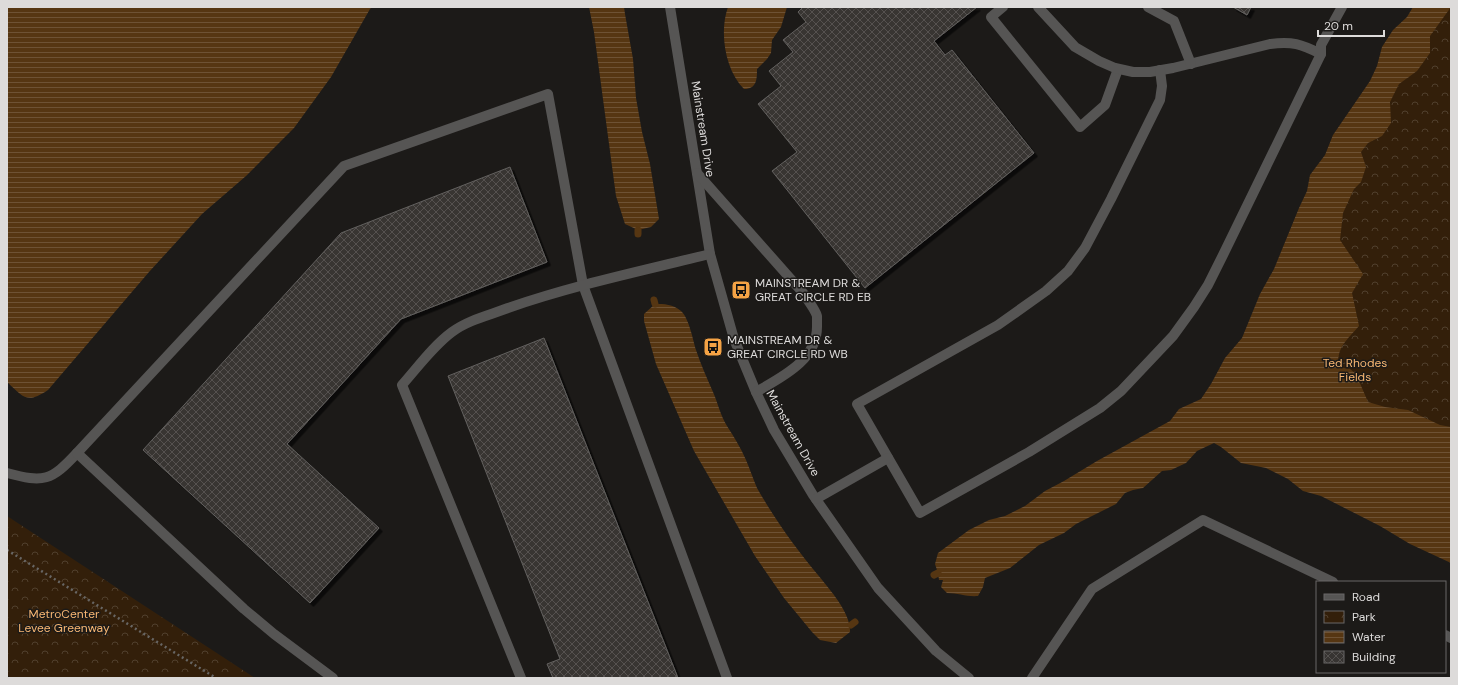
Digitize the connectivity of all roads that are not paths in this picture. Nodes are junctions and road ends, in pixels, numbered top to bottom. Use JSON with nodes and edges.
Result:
{"nodes":[{"id":1,"x":670,"y":7,"type":"edge"},
{"id":2,"x":1003,"y":7,"type":"edge"},
{"id":3,"x":1038,"y":7,"type":"edge"},
{"id":4,"x":1148,"y":7,"type":"edge"},
{"id":5,"x":1342,"y":7,"type":"edge"},
{"id":6,"x":1321,"y":54,"type":"junction"},
{"id":7,"x":1191,"y":64,"type":"junction"},
{"id":8,"x":1118,"y":69,"type":"junction"},
{"id":9,"x":1160,"y":70,"type":"junction"},
{"id":10,"x":696,"y":172,"type":"junction"},
{"id":11,"x":710,"y":254,"type":"junction"},
{"id":12,"x":583,"y":285,"type":"junction"},
{"id":13,"x":756,"y":392,"type":"junction"},
{"id":14,"x":77,"y":453,"type":"junction"},
{"id":15,"x":888,"y":458,"type":"junction"},
{"id":16,"x":7,"y":473,"type":"edge"},
{"id":17,"x":816,"y":499,"type":"junction"},
{"id":18,"x":1331,"y":581,"type":"edge"},
{"id":19,"x":332,"y":678,"type":"edge"},
{"id":20,"x":521,"y":678,"type":"edge"},
{"id":21,"x":727,"y":678,"type":"edge"},
{"id":22,"x":969,"y":678,"type":"edge"},
{"id":23,"x":1032,"y":678,"type":"edge"}],
"edges":[{"from":1,"to":10,"type":"street","name":"Mainstream Drive"},
{"from":2,"to":8,"type":"street"},
{"from":3,"to":8,"type":"street"},
{"from":4,"to":7,"type":"street"},
{"from":5,"to":6,"type":"street"},
{"from":6,"to":7,"type":"street"},
{"from":6,"to":15,"type":"street"},
{"from":7,"to":9,"type":"street"},
{"from":8,"to":9,"type":"street"},
{"from":9,"to":15,"type":"street"},
{"from":10,"to":11,"type":"street","name":"Mainstream Drive"},
{"from":10,"to":13,"type":"street"},
{"from":11,"to":12,"type":"street"},
{"from":11,"to":13,"type":"street","name":"Mainstream Drive"},
{"from":12,"to":14,"type":"street"},
{"from":12,"to":20,"type":"street"},
{"from":12,"to":21,"type":"street"},
{"from":13,"to":17,"type":"street","name":"Mainstream Drive"},
{"from":14,"to":16,"type":"street"},
{"from":14,"to":19,"type":"street"},
{"from":15,"to":17,"type":"street"},
{"from":17,"to":22,"type":"street","name":"Mainstream Drive"},
{"from":18,"to":23,"type":"street"}]}
